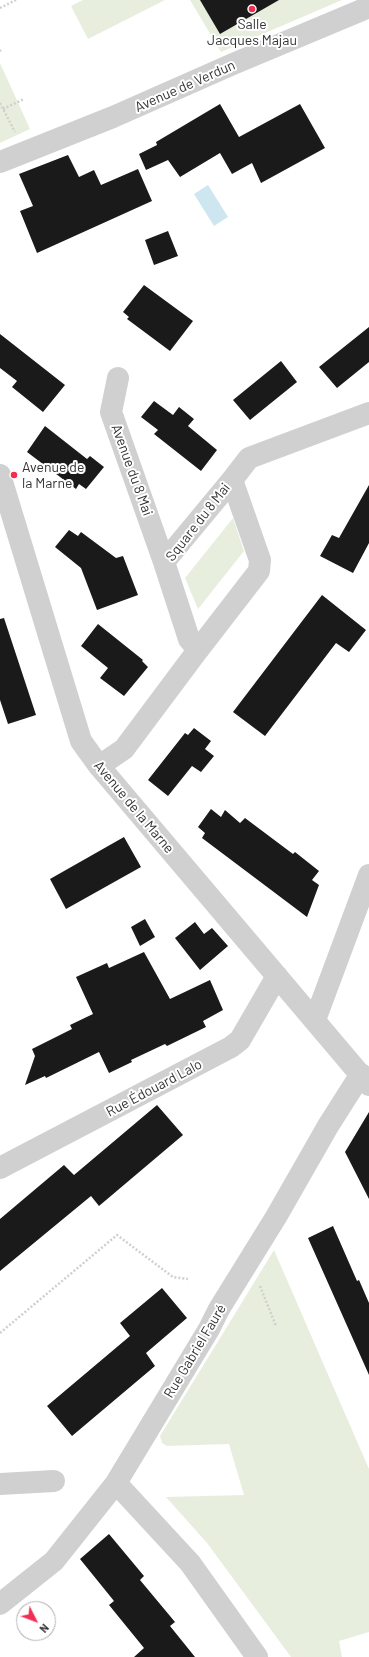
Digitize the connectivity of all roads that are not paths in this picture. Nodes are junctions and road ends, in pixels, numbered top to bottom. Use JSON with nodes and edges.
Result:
{"nodes":[{"id":1,"x":369,"y":7,"type":"edge"},
{"id":2,"x":0,"y":162,"type":"edge"},
{"id":3,"x":118,"y":378,"type":"dead end"},
{"id":4,"x":369,"y":414,"type":"edge"},
{"id":5,"x":0,"y":475,"type":"edge"},
{"id":6,"x":232,"y":480,"type":"junction"},
{"id":7,"x":164,"y":562,"type":"junction"},
{"id":8,"x":198,"y":650,"type":"junction"},
{"id":9,"x":99,"y":766,"type":"junction"},
{"id":10,"x":369,"y":875,"type":"edge"},
{"id":11,"x":277,"y":976,"type":"junction"},
{"id":12,"x":315,"y":1020,"type":"junction"},
{"id":13,"x":365,"y":1080,"type":"edge"},
{"id":14,"x":0,"y":1168,"type":"edge"},
{"id":15,"x":54,"y":1481,"type":"dead end"},
{"id":16,"x":116,"y":1483,"type":"junction"},
{"id":17,"x":0,"y":1484,"type":"edge"},
{"id":18,"x":0,"y":1604,"type":"edge"},
{"id":19,"x":257,"y":1657,"type":"edge"}],
"edges":[{"from":1,"to":2,"type":"street","name":"Avenue de Verdun"},
{"from":3,"to":7,"type":"street","name":"Avenue du 8 Mai"},
{"from":4,"to":6,"type":"street"},
{"from":5,"to":9,"type":"street","name":"Avenue de la Marne"},
{"from":6,"to":7,"type":"street","name":"Square du 8 Mai"},
{"from":6,"to":8,"type":"street","name":"Square du 8 Mai"},
{"from":7,"to":8,"type":"street","name":"Square du 8 Mai"},
{"from":8,"to":9,"type":"street"},
{"from":9,"to":11,"type":"street","name":"Avenue de la Marne"},
{"from":10,"to":12,"type":"street"},
{"from":11,"to":12,"type":"street","name":"Avenue de la Marne"},
{"from":11,"to":14,"type":"street","name":"Rue Édouard Lalo"},
{"from":12,"to":13,"type":"street","name":"Avenue de la Marne"},
{"from":13,"to":16,"type":"street","name":"Rue Gabriel Fauré"},
{"from":15,"to":17,"type":"street"},
{"from":16,"to":18,"type":"street","name":"Rue Gabriel Fauré"},
{"from":16,"to":19,"type":"street"}]}
